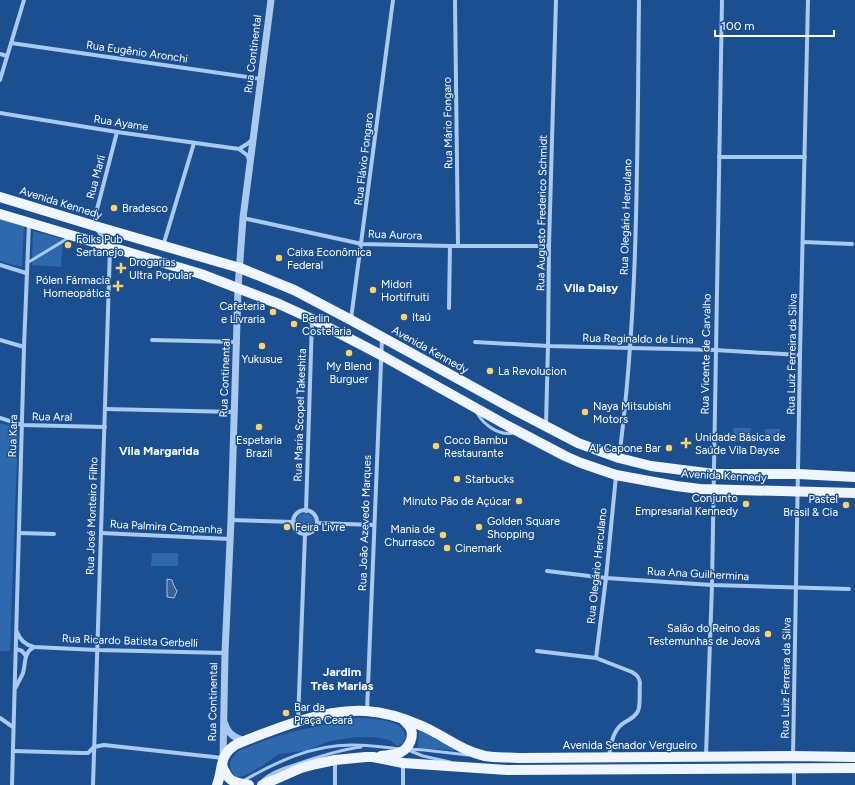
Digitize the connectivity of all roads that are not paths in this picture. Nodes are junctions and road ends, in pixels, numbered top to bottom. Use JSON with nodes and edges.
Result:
{"nodes":[{"id":1,"x":24,"y":0,"type":"edge"},
{"id":2,"x":271,"y":0,"type":"edge"},
{"id":3,"x":393,"y":0,"type":"edge"},
{"id":4,"x":455,"y":0,"type":"edge"},
{"id":5,"x":556,"y":0,"type":"edge"},
{"id":6,"x":639,"y":0,"type":"edge"},
{"id":7,"x":722,"y":0,"type":"edge"},
{"id":8,"x":808,"y":0,"type":"edge"},
{"id":9,"x":11,"y":43,"type":"junction"},
{"id":10,"x":0,"y":54,"type":"edge"},
{"id":11,"x":7,"y":56,"type":"junction"},
{"id":12,"x":0,"y":78,"type":"edge"},
{"id":13,"x":261,"y":79,"type":"junction"},
{"id":14,"x":0,"y":113,"type":"edge"},
{"id":15,"x":117,"y":132,"type":"junction"},
{"id":16,"x":253,"y":139,"type":"junction"},
{"id":17,"x":194,"y":143,"type":"junction"},
{"id":18,"x":239,"y":149,"type":"junction"},
{"id":19,"x":719,"y":157,"type":"junction"},
{"id":20,"x":805,"y":157,"type":"junction"},
{"id":21,"x":250,"y":162,"type":"junction"},
{"id":22,"x":0,"y":197,"type":"edge"},
{"id":23,"x":0,"y":214,"type":"edge"},
{"id":24,"x":243,"y":218,"type":"junction"},
{"id":25,"x":29,"y":223,"type":"junction"},
{"id":26,"x":95,"y":226,"type":"junction"},
{"id":27,"x":72,"y":236,"type":"junction"},
{"id":28,"x":803,"y":242,"type":"junction"},
{"id":29,"x":362,"y":244,"type":"junction"},
{"id":30,"x":852,"y":244,"type":"dead end"},
{"id":31,"x":163,"y":246,"type":"junction"},
{"id":32,"x":450,"y":246,"type":"junction"},
{"id":33,"x":458,"y":246,"type":"junction"},
{"id":34,"x":549,"y":246,"type":"junction"},
{"id":35,"x":110,"y":248,"type":"junction"},
{"id":36,"x":27,"y":263,"type":"junction"},
{"id":37,"x":0,"y":265,"type":"edge"},
{"id":38,"x":240,"y":268,"type":"junction"},
{"id":39,"x":26,"y":273,"type":"junction"},
{"id":40,"x":238,"y":288,"type":"junction"},
{"id":41,"x":449,"y":308,"type":"dead end"},
{"id":42,"x":312,"y":319,"type":"junction"},
{"id":43,"x":351,"y":320,"type":"junction"},
{"id":44,"x":382,"y":337,"type":"junction"},
{"id":45,"x":0,"y":340,"type":"edge"},
{"id":46,"x":152,"y":340,"type":"dead end"},
{"id":47,"x":237,"y":342,"type":"junction"},
{"id":48,"x":475,"y":342,"type":"dead end"},
{"id":49,"x":548,"y":346,"type":"junction"},
{"id":50,"x":24,"y":347,"type":"junction"},
{"id":51,"x":630,"y":348,"type":"junction"},
{"id":52,"x":715,"y":350,"type":"junction"},
{"id":53,"x":381,"y":355,"type":"junction"},
{"id":54,"x":800,"y":355,"type":"junction"},
{"id":55,"x":105,"y":410,"type":"junction"},
{"id":56,"x":235,"y":412,"type":"junction"},
{"id":57,"x":0,"y":418,"type":"edge"},
{"id":58,"x":22,"y":425,"type":"junction"},
{"id":59,"x":546,"y":426,"type":"junction"},
{"id":60,"x":105,"y":427,"type":"junction"},
{"id":61,"x":618,"y":458,"type":"junction"},
{"id":62,"x":714,"y":474,"type":"junction"},
{"id":63,"x":798,"y":474,"type":"junction"},
{"id":64,"x":616,"y":475,"type":"junction"},
{"id":65,"x":855,"y":477,"type":"edge"},
{"id":66,"x":713,"y":490,"type":"junction"},
{"id":67,"x":798,"y":492,"type":"junction"},
{"id":68,"x":855,"y":493,"type":"edge"},
{"id":69,"x":306,"y":511,"type":"junction"},
{"id":70,"x":231,"y":520,"type":"junction"},
{"id":71,"x":294,"y":522,"type":"junction"},
{"id":72,"x":317,"y":523,"type":"junction"},
{"id":73,"x":374,"y":525,"type":"junction"},
{"id":74,"x":19,"y":533,"type":"junction"},
{"id":75,"x":101,"y":533,"type":"junction"},
{"id":76,"x":54,"y":534,"type":"dead end"},
{"id":77,"x":305,"y":534,"type":"junction"},
{"id":78,"x":230,"y":539,"type":"junction"},
{"id":79,"x":547,"y":571,"type":"dead end"},
{"id":80,"x":606,"y":578,"type":"junction"},
{"id":81,"x":712,"y":585,"type":"junction"},
{"id":82,"x":796,"y":588,"type":"junction"},
{"id":83,"x":849,"y":589,"type":"dead end"},
{"id":84,"x":16,"y":631,"type":"junction"},
{"id":85,"x":34,"y":647,"type":"junction"},
{"id":86,"x":16,"y":649,"type":"junction"},
{"id":87,"x":97,"y":650,"type":"junction"},
{"id":88,"x":537,"y":651,"type":"dead end"},
{"id":89,"x":225,"y":653,"type":"junction"},
{"id":90,"x":26,"y":656,"type":"junction"},
{"id":91,"x":596,"y":658,"type":"junction"},
{"id":92,"x":14,"y":690,"type":"junction"},
{"id":93,"x":367,"y":711,"type":"junction"},
{"id":94,"x":0,"y":718,"type":"edge"},
{"id":95,"x":403,"y":719,"type":"junction"},
{"id":96,"x":223,"y":720,"type":"junction"},
{"id":97,"x":298,"y":721,"type":"junction"},
{"id":98,"x":13,"y":727,"type":"junction"},
{"id":99,"x":245,"y":741,"type":"junction"},
{"id":100,"x":369,"y":746,"type":"junction"},
{"id":101,"x":94,"y":747,"type":"junction"},
{"id":102,"x":405,"y":749,"type":"junction"},
{"id":103,"x":13,"y":751,"type":"junction"},
{"id":104,"x":485,"y":756,"type":"junction"},
{"id":105,"x":793,"y":756,"type":"junction"},
{"id":106,"x":373,"y":757,"type":"junction"},
{"id":107,"x":609,"y":757,"type":"junction"},
{"id":108,"x":706,"y":757,"type":"junction"},
{"id":109,"x":855,"y":757,"type":"edge"},
{"id":110,"x":336,"y":760,"type":"junction"},
{"id":111,"x":222,"y":762,"type":"junction"},
{"id":112,"x":403,"y":763,"type":"junction"},
{"id":113,"x":483,"y":768,"type":"junction"},
{"id":114,"x":794,"y":768,"type":"junction"},
{"id":115,"x":855,"y":768,"type":"edge"},
{"id":116,"x":242,"y":784,"type":"edge"},
{"id":117,"x":12,"y":785,"type":"edge"},
{"id":118,"x":93,"y":785,"type":"edge"},
{"id":119,"x":217,"y":785,"type":"edge"},
{"id":120,"x":261,"y":785,"type":"edge"},
{"id":121,"x":335,"y":785,"type":"edge"},
{"id":122,"x":403,"y":785,"type":"edge"},
{"id":123,"x":794,"y":785,"type":"edge"}],
"edges":[{"from":1,"to":9,"type":"street"},
{"from":2,"to":13,"type":"street","name":"Rua Continental"},
{"from":3,"to":29,"type":"street","name":"Rua Flávio Fongaro"},
{"from":4,"to":33,"type":"street","name":"Rua Mário Fongaro"},
{"from":5,"to":34,"type":"street","name":"Rua Augusto Frederico Schmidt"},
{"from":6,"to":51,"type":"street","name":"Rua Olegário Herculano"},
{"from":7,"to":19,"type":"street","name":"Rua Vicente de Carvalho"},
{"from":8,"to":20,"type":"street","name":"Rua Luiz Ferreira da Silva"},
{"from":9,"to":11,"type":"street"},
{"from":9,"to":13,"type":"street","name":"Rua Eugênio Aronchi"},
{"from":10,"to":11,"type":"street"},
{"from":11,"to":12,"type":"street"},
{"from":13,"to":16,"type":"street","name":"Rua Continental"},
{"from":14,"to":15,"type":"street","name":"Rua Ayame"},
{"from":15,"to":17,"type":"street","name":"Rua Ayame"},
{"from":15,"to":26,"type":"street","name":"Rua Marli"},
{"from":16,"to":18,"type":"street"},
{"from":16,"to":21,"type":"street","name":"Rua Continental"},
{"from":17,"to":18,"type":"street","name":"Rua Ayame"},
{"from":17,"to":31,"type":"street"},
{"from":18,"to":21,"type":"street"},
{"from":19,"to":20,"type":"street"},
{"from":19,"to":52,"type":"street","name":"Rua Vicente de Carvalho"},
{"from":20,"to":28,"type":"street","name":"Rua Luiz Ferreira da Silva"},
{"from":21,"to":24,"type":"street","name":"Rua Continental"},
{"from":22,"to":26,"type":"main road","name":"Avenida Kennedy"},
{"from":23,"to":25,"type":"main road","name":"Avenida Kennedy"},
{"from":24,"to":29,"type":"street","name":"Rua Aurora"},
{"from":24,"to":38,"type":"street","name":"Rua Continental"},
{"from":25,"to":27,"type":"main road","name":"Avenida Kennedy"},
{"from":25,"to":36,"type":"street","name":"Rua Kara"},
{"from":26,"to":31,"type":"main road","name":"Avenida Kennedy"},
{"from":26,"to":35,"type":"street"},
{"from":27,"to":35,"type":"main road","name":"Avenida Kennedy"},
{"from":27,"to":36,"type":"lane"},
{"from":28,"to":30,"type":"street"},
{"from":28,"to":54,"type":"street","name":"Rua Luiz Ferreira da Silva"},
{"from":29,"to":32,"type":"street","name":"Rua Aurora"},
{"from":29,"to":43,"type":"street","name":"Rua Flávio Fongaro"},
{"from":31,"to":38,"type":"main road","name":"Avenida Kennedy"},
{"from":32,"to":33,"type":"street","name":"Rua Aurora"},
{"from":32,"to":41,"type":"street"},
{"from":33,"to":34,"type":"street","name":"Rua Aurora"},
{"from":34,"to":49,"type":"street","name":"Rua Augusto Frederico Schmidt"},
{"from":35,"to":40,"type":"main road","name":"Avenida Kennedy"},
{"from":35,"to":55,"type":"street","name":"Rua José Monteiro Filho"},
{"from":36,"to":39,"type":"street","name":"Rua Kara"},
{"from":37,"to":39,"type":"street"},
{"from":38,"to":40,"type":"street","name":"Rua Continental"},
{"from":38,"to":43,"type":"main road","name":"Avenida Kennedy"},
{"from":39,"to":50,"type":"street","name":"Rua Kara"},
{"from":40,"to":42,"type":"main road","name":"Avenida Kennedy"},
{"from":40,"to":47,"type":"street","name":"Rua Continental"},
{"from":42,"to":53,"type":"main road","name":"Avenida Kennedy"},
{"from":42,"to":69,"type":"street","name":"Rua Maria Scopel Takeshita"},
{"from":43,"to":44,"type":"main road","name":"Avenida Kennedy"},
{"from":44,"to":53,"type":"street","name":"Rua João Azevedo Marques"},
{"from":44,"to":59,"type":"main road","name":"Avenida Kennedy"},
{"from":45,"to":50,"type":"street"},
{"from":46,"to":47,"type":"street"},
{"from":47,"to":56,"type":"street","name":"Rua Continental"},
{"from":48,"to":49,"type":"street","name":"Rua Reginaldo de Lima"},
{"from":49,"to":51,"type":"street","name":"Rua Reginaldo de Lima"},
{"from":49,"to":59,"type":"street","name":"Rua Augusto Frederico Schmidt"},
{"from":50,"to":58,"type":"street","name":"Rua Kara"},
{"from":51,"to":52,"type":"street","name":"Rua Reginaldo de Lima"},
{"from":51,"to":61,"type":"street","name":"Rua Olegário Herculano"},
{"from":52,"to":54,"type":"street","name":"Rua Reginaldo de Lima"},
{"from":52,"to":62,"type":"street","name":"Rua Vicente de Carvalho"},
{"from":53,"to":64,"type":"main road","name":"Avenida Kennedy"},
{"from":53,"to":73,"type":"street","name":"Rua João Azevedo Marques"},
{"from":54,"to":63,"type":"street","name":"Rua Luiz Ferreira da Silva"},
{"from":55,"to":56,"type":"street"},
{"from":55,"to":60,"type":"street","name":"Rua José Monteiro Filho"},
{"from":56,"to":70,"type":"street","name":"Rua Continental"},
{"from":57,"to":58,"type":"street","name":"Rua Aral"},
{"from":58,"to":60,"type":"street","name":"Rua Aral"},
{"from":58,"to":74,"type":"street","name":"Rua Kara"},
{"from":59,"to":61,"type":"main road","name":"Avenida Kennedy"},
{"from":60,"to":75,"type":"street","name":"Rua José Monteiro Filho"},
{"from":61,"to":62,"type":"main road","name":"Avenida Kennedy"},
{"from":62,"to":63,"type":"main road","name":"Avenida Kennedy"},
{"from":62,"to":66,"type":"street","name":"Rua Vicente de Carvalho"},
{"from":63,"to":65,"type":"main road","name":"Avenida Kennedy"},
{"from":63,"to":67,"type":"street","name":"Rua Luiz Ferreira da Silva"},
{"from":64,"to":66,"type":"main road","name":"Avenida Kennedy"},
{"from":64,"to":80,"type":"street","name":"Rua Olegário Herculano"},
{"from":66,"to":67,"type":"main road","name":"Avenida Kennedy"},
{"from":66,"to":81,"type":"street","name":"Rua Vicente de Carvalho"},
{"from":67,"to":68,"type":"main road","name":"Avenida Kennedy"},
{"from":67,"to":82,"type":"street","name":"Rua Luiz Ferreira da Silva"},
{"from":69,"to":71,"type":"street"},
{"from":69,"to":72,"type":"street"},
{"from":70,"to":71,"type":"street"},
{"from":70,"to":78,"type":"street","name":"Rua Continental"},
{"from":71,"to":77,"type":"street"},
{"from":72,"to":73,"type":"street"},
{"from":72,"to":77,"type":"street"},
{"from":73,"to":93,"type":"street","name":"Rua João Azevedo Marques"},
{"from":74,"to":76,"type":"street"},
{"from":74,"to":84,"type":"street","name":"Rua Kara"},
{"from":75,"to":78,"type":"street","name":"Rua Palmira Campanha"},
{"from":75,"to":87,"type":"street","name":"Rua José Monteiro Filho"},
{"from":77,"to":97,"type":"street"},
{"from":78,"to":89,"type":"street","name":"Rua Continental"},
{"from":79,"to":80,"type":"street","name":"Rua Ana Guilhermina"},
{"from":80,"to":81,"type":"street","name":"Rua Ana Guilhermina"},
{"from":80,"to":91,"type":"street","name":"Rua Olegário Herculano"},
{"from":81,"to":82,"type":"street","name":"Rua Ana Guilhermina"},
{"from":81,"to":108,"type":"street","name":"Rua Vicente de Carvalho"},
{"from":82,"to":83,"type":"street","name":"Rua Ana Guilhermina"},
{"from":82,"to":105,"type":"street","name":"Rua Luiz Ferreira da Silva"},
{"from":84,"to":85,"type":"street"},
{"from":84,"to":86,"type":"street","name":"Rua Kara"},
{"from":85,"to":87,"type":"street","name":"Rua Ricardo Batista Gerbelli"},
{"from":85,"to":90,"type":"street"},
{"from":86,"to":90,"type":"street"},
{"from":86,"to":92,"type":"street","name":"Rua Kara"},
{"from":87,"to":89,"type":"street","name":"Rua Ricardo Batista Gerbelli"},
{"from":87,"to":101,"type":"street","name":"Rua José Monteiro Filho"},
{"from":88,"to":91,"type":"street"},
{"from":89,"to":96,"type":"street","name":"Rua Continental"},
{"from":90,"to":92,"type":"street","name":"Rua Kara"},
{"from":91,"to":107,"type":"street"},
{"from":92,"to":98,"type":"street","name":"Rua Kara"},
{"from":93,"to":95,"type":"main road"},
{"from":93,"to":97,"type":"main road"},
{"from":94,"to":98,"type":"street"},
{"from":95,"to":102,"type":"main road"},
{"from":95,"to":104,"type":"main road"},
{"from":96,"to":99,"type":"street"},
{"from":96,"to":111,"type":"street","name":"Rua Continental"},
{"from":97,"to":99,"type":"main road"},
{"from":98,"to":103,"type":"street","name":"Rua Kara"},
{"from":99,"to":111,"type":"main road"},
{"from":100,"to":102,"type":"lane","name":"Avenida Senador Vergueiro"},
{"from":100,"to":116,"type":"lane","name":"Avenida Senador Vergueiro"},
{"from":100,"to":120,"type":"lane","name":"Avenida Senador Vergueiro"},
{"from":101,"to":103,"type":"street"},
{"from":101,"to":111,"type":"street"},
{"from":101,"to":118,"type":"street","name":"Rua José Monteiro Filho"},
{"from":102,"to":104,"type":"lane","name":"Avenida Senador Vergueiro"},
{"from":102,"to":106,"type":"main road"},
{"from":102,"to":113,"type":"lane","name":"Avenida Senador Vergueiro"},
{"from":103,"to":117,"type":"street","name":"Rua Kara"},
{"from":104,"to":107,"type":"main road","name":"Avenida Senador Vergueiro"},
{"from":105,"to":108,"type":"main road","name":"Avenida Senador Vergueiro"},
{"from":105,"to":109,"type":"main road","name":"Avenida Senador Vergueiro"},
{"from":106,"to":110,"type":"main road","name":"Avenida Senador Vergueiro"},
{"from":106,"to":112,"type":"main road","name":"Avenida Senador Vergueiro"},
{"from":107,"to":108,"type":"main road","name":"Avenida Senador Vergueiro"},
{"from":110,"to":120,"type":"main road","name":"Avenida Senador Vergueiro"},
{"from":110,"to":121,"type":"street"},
{"from":111,"to":116,"type":"main road"},
{"from":111,"to":119,"type":"main road"},
{"from":112,"to":113,"type":"main road","name":"Avenida Senador Vergueiro"},
{"from":112,"to":122,"type":"street"},
{"from":113,"to":114,"type":"main road","name":"Avenida Senador Vergueiro"},
{"from":114,"to":115,"type":"main road","name":"Avenida Senador Vergueiro"},
{"from":114,"to":123,"type":"street"}]}
